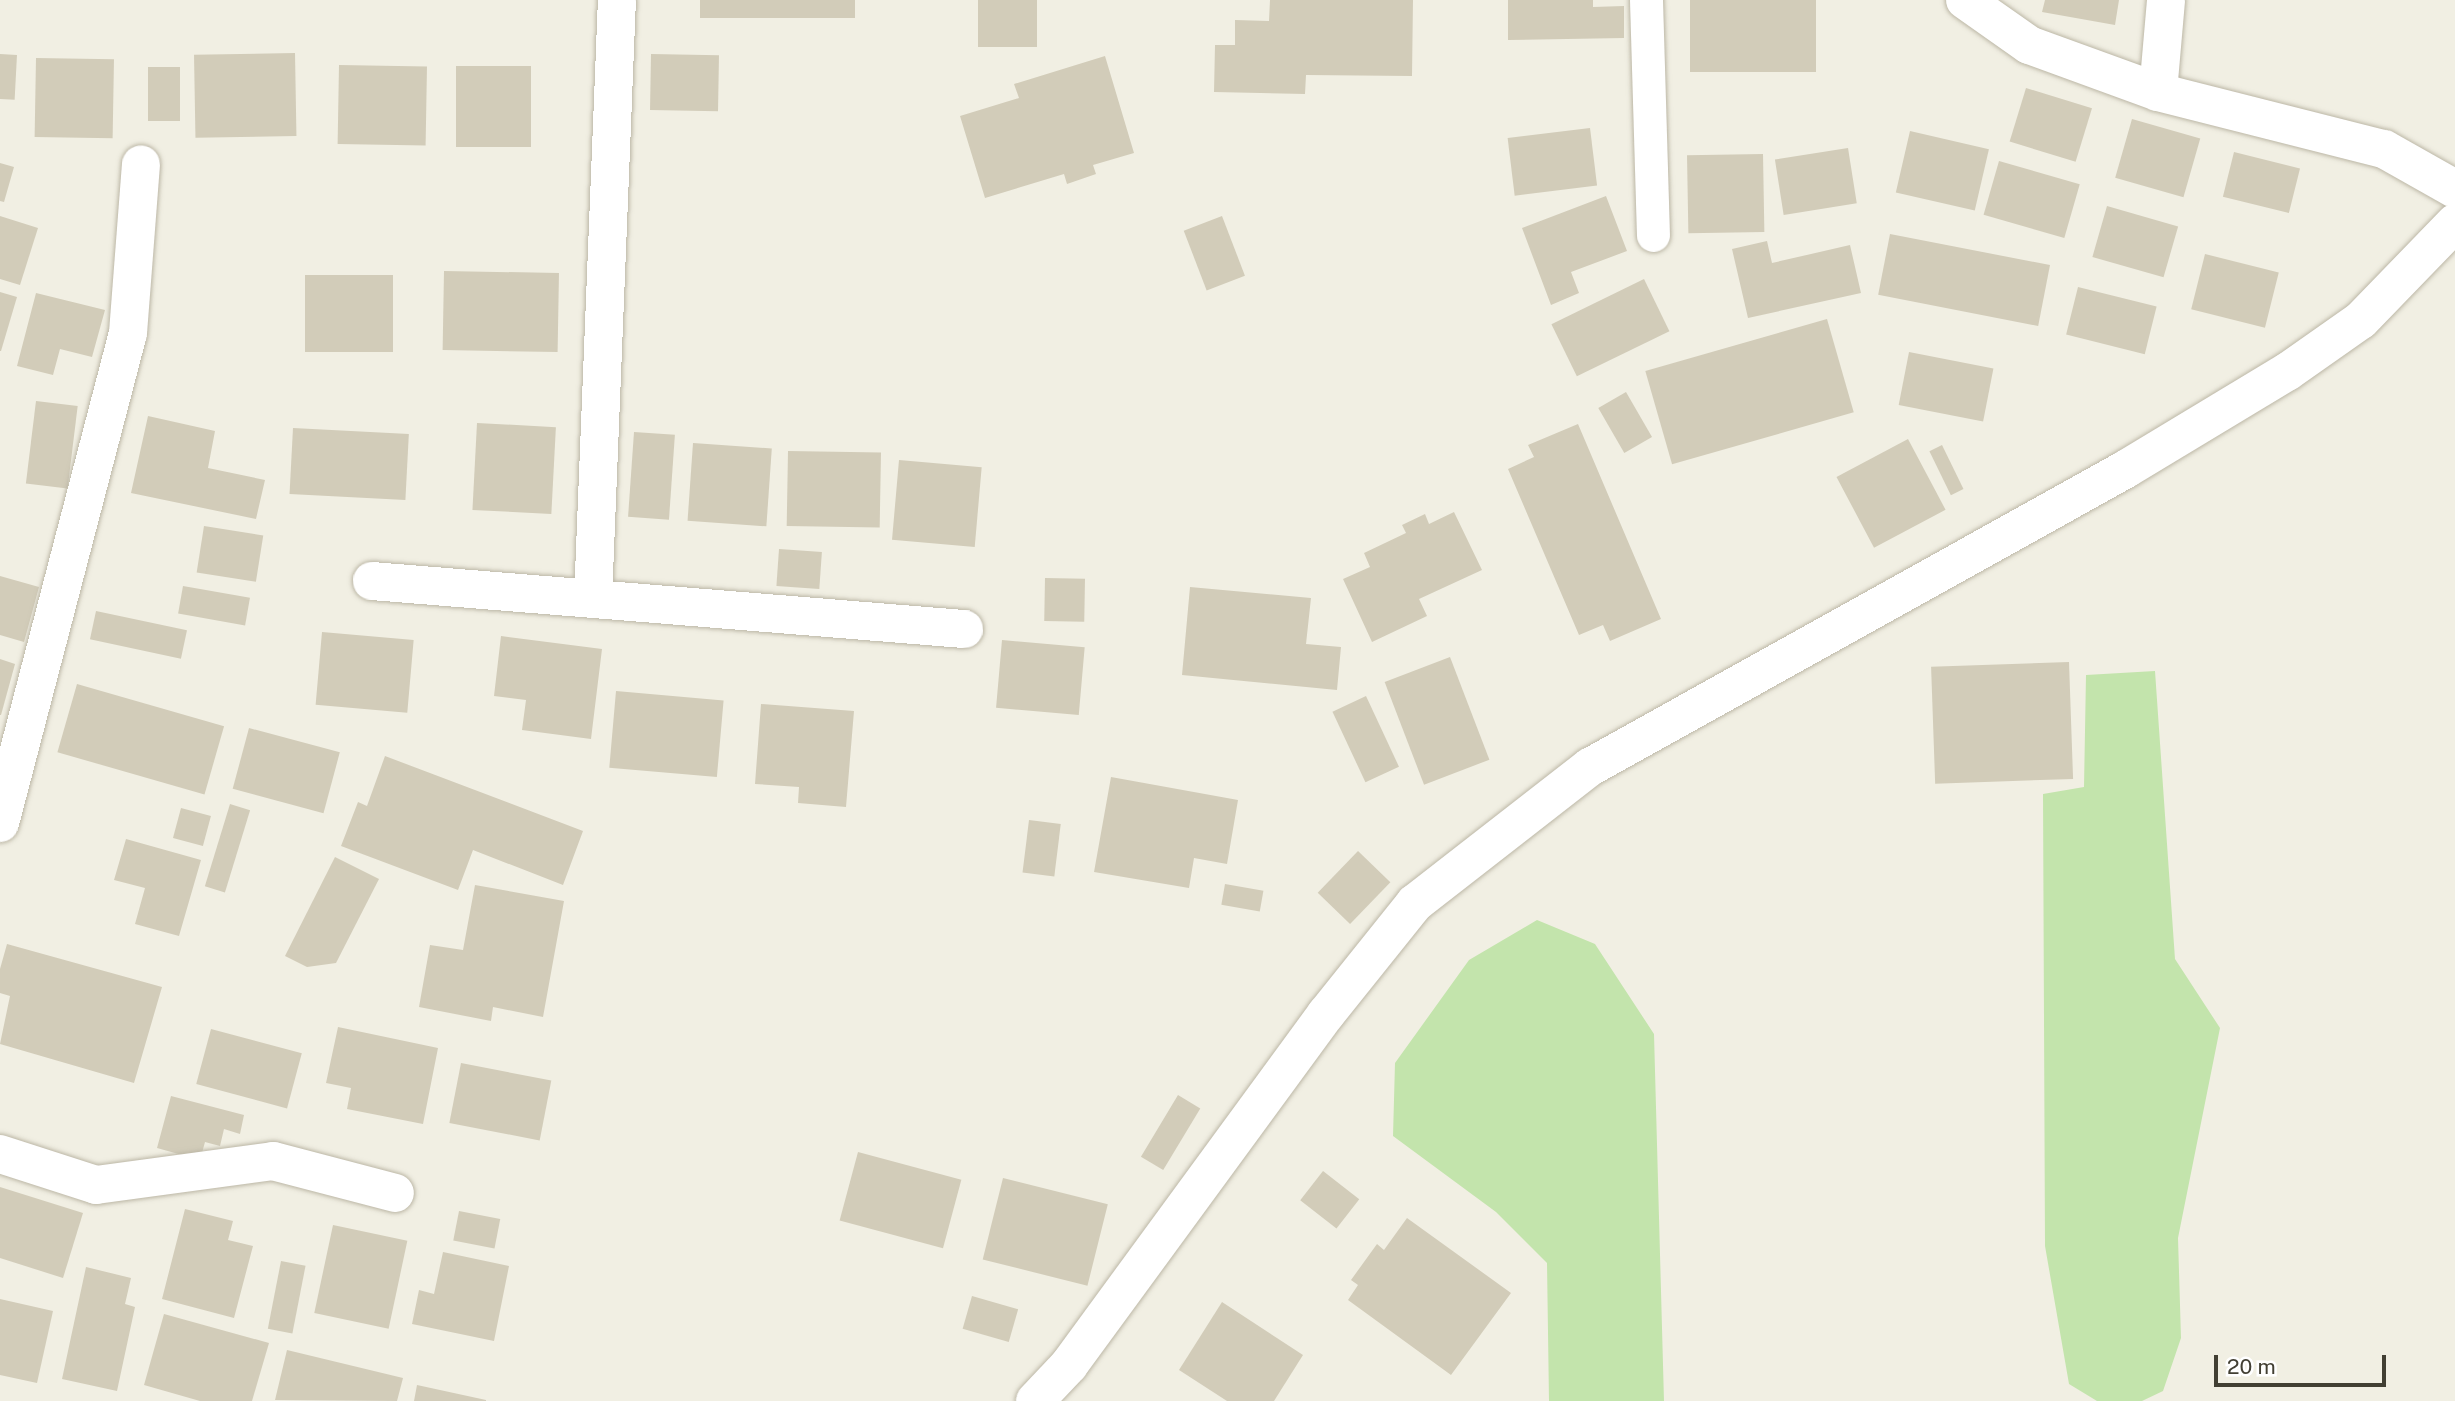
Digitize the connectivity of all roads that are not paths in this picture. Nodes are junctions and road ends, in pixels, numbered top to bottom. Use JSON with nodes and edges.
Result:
{"nodes":[{"id":1,"x":617,"y":0,"type":"edge"},
{"id":2,"x":1646,"y":0,"type":"edge"},
{"id":3,"x":1965,"y":0,"type":"edge"},
{"id":4,"x":2166,"y":0,"type":"edge"},
{"id":5,"x":1998,"y":11,"type":"edge"},
{"id":6,"x":2158,"y":92,"type":"junction"},
{"id":7,"x":141,"y":164,"type":"dead end"},
{"id":8,"x":2455,"y":189,"type":"edge"},
{"id":9,"x":2455,"y":223,"type":"edge"},
{"id":10,"x":1653,"y":235,"type":"dead end"},
{"id":11,"x":372,"y":581,"type":"dead end"},
{"id":12,"x":593,"y":599,"type":"junction"},
{"id":13,"x":964,"y":629,"type":"dead end"},
{"id":14,"x":0,"y":823,"type":"edge"},
{"id":15,"x":0,"y":1154,"type":"edge"},
{"id":16,"x":395,"y":1193,"type":"dead end"},
{"id":17,"x":1035,"y":1401,"type":"edge"}],
"edges":[{"from":1,"to":12,"type":"street"},
{"from":2,"to":10,"type":"lane"},
{"from":3,"to":5,"type":"street"},
{"from":4,"to":6,"type":"street"},
{"from":5,"to":6,"type":"street"},
{"from":6,"to":8,"type":"street"},
{"from":7,"to":14,"type":"street"},
{"from":9,"to":17,"type":"street"},
{"from":11,"to":12,"type":"street"},
{"from":12,"to":13,"type":"street"},
{"from":15,"to":16,"type":"street"}]}
